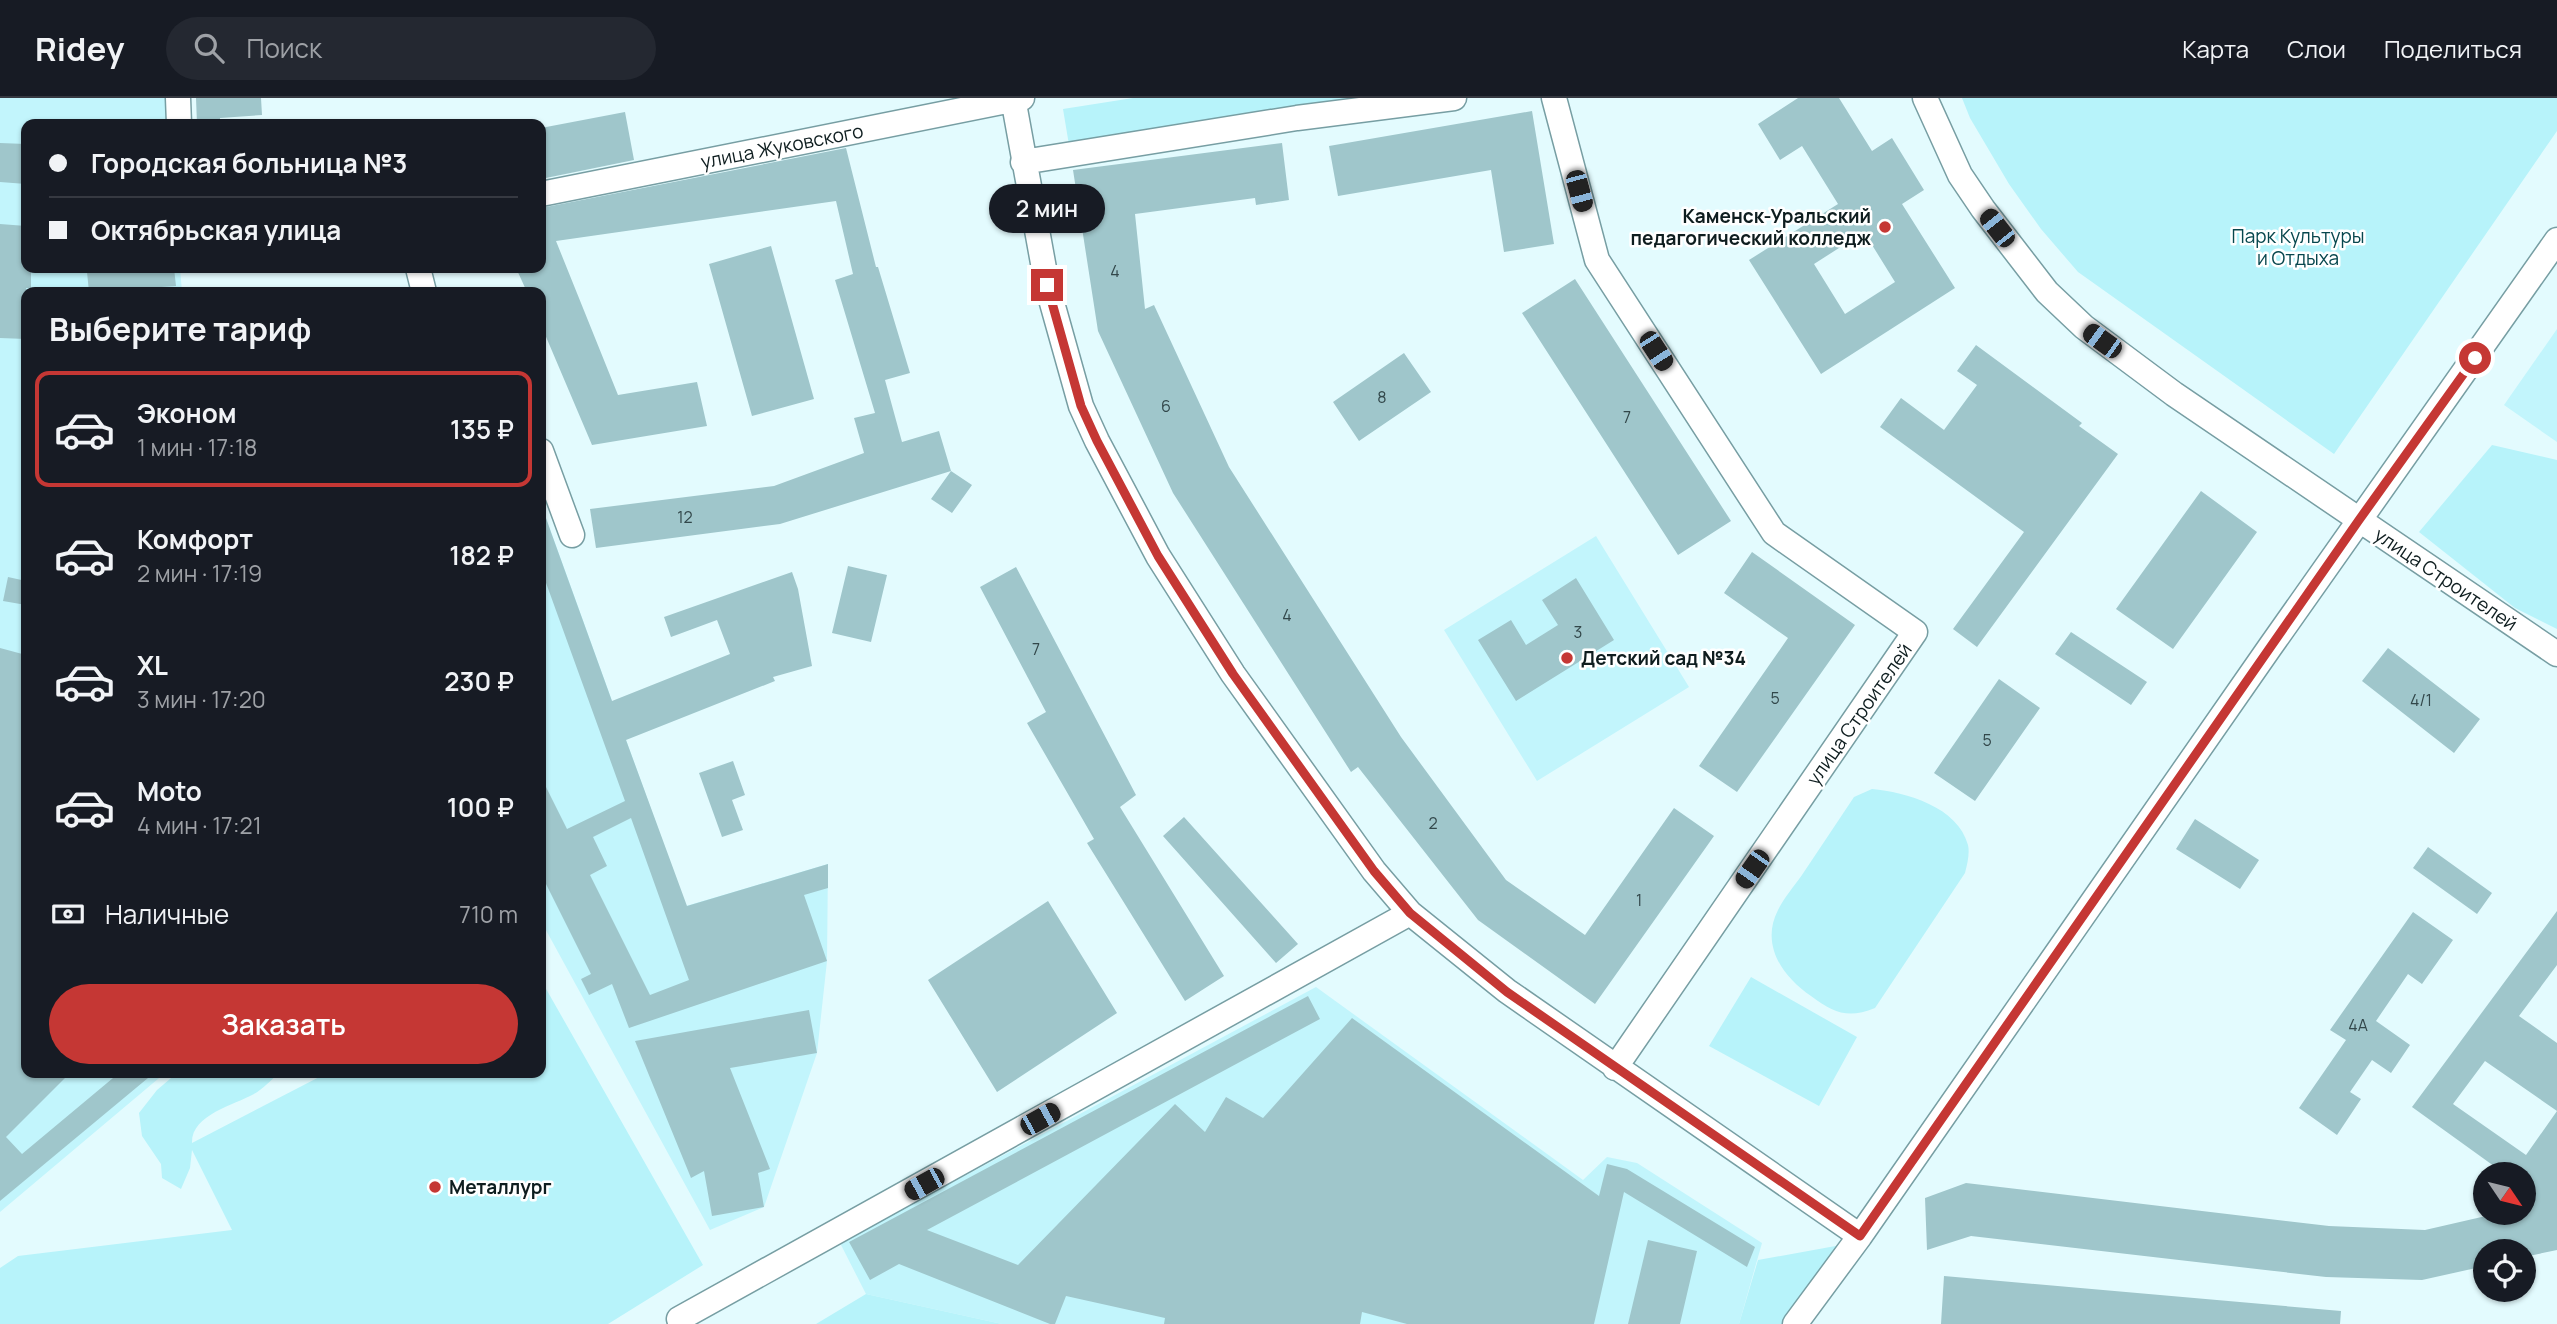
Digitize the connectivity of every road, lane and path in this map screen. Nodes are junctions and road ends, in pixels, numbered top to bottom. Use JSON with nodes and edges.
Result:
{"nodes":[{"id":1,"x":178,"y":98,"type":"edge"},
{"id":2,"x":1016,"y":98,"type":"edge"},
{"id":3,"x":1454,"y":98,"type":"edge"},
{"id":4,"x":1554,"y":98,"type":"edge"},
{"id":5,"x":1925,"y":98,"type":"edge"},
{"id":6,"x":179,"y":119,"type":"edge"},
{"id":7,"x":1023,"y":162,"type":"junction"},
{"id":8,"x":546,"y":193,"type":"edge"},
{"id":9,"x":2557,"y":240,"type":"edge"},
{"id":10,"x":546,"y":465,"type":"edge"},
{"id":11,"x":2359,"y":520,"type":"junction"},
{"id":12,"x":572,"y":535,"type":"dead end"},
{"id":13,"x":2557,"y":654,"type":"edge"},
{"id":14,"x":1410,"y":913,"type":"junction"},
{"id":15,"x":1615,"y":1068,"type":"junction"},
{"id":16,"x":1860,"y":1236,"type":"junction"},
{"id":17,"x":679,"y":1319,"type":"dead end"},
{"id":18,"x":1795,"y":1324,"type":"edge"}],
"edges":[{"from":1,"to":6,"type":"street"},
{"from":2,"to":7,"type":"street"},
{"from":2,"to":8,"type":"street","name":"улица Жуковского"},
{"from":3,"to":7,"type":"street"},
{"from":4,"to":15,"type":"street","name":"улица Строителей"},
{"from":5,"to":11,"type":"street","name":"улица Строителей"},
{"from":7,"to":14,"type":"street"},
{"from":9,"to":11,"type":"street"},
{"from":10,"to":12,"type":"street"},
{"from":11,"to":13,"type":"street","name":"улица Строителей"},
{"from":11,"to":16,"type":"street"},
{"from":14,"to":15,"type":"street"},
{"from":14,"to":17,"type":"street"},
{"from":15,"to":16,"type":"street"},
{"from":16,"to":18,"type":"street"}]}
